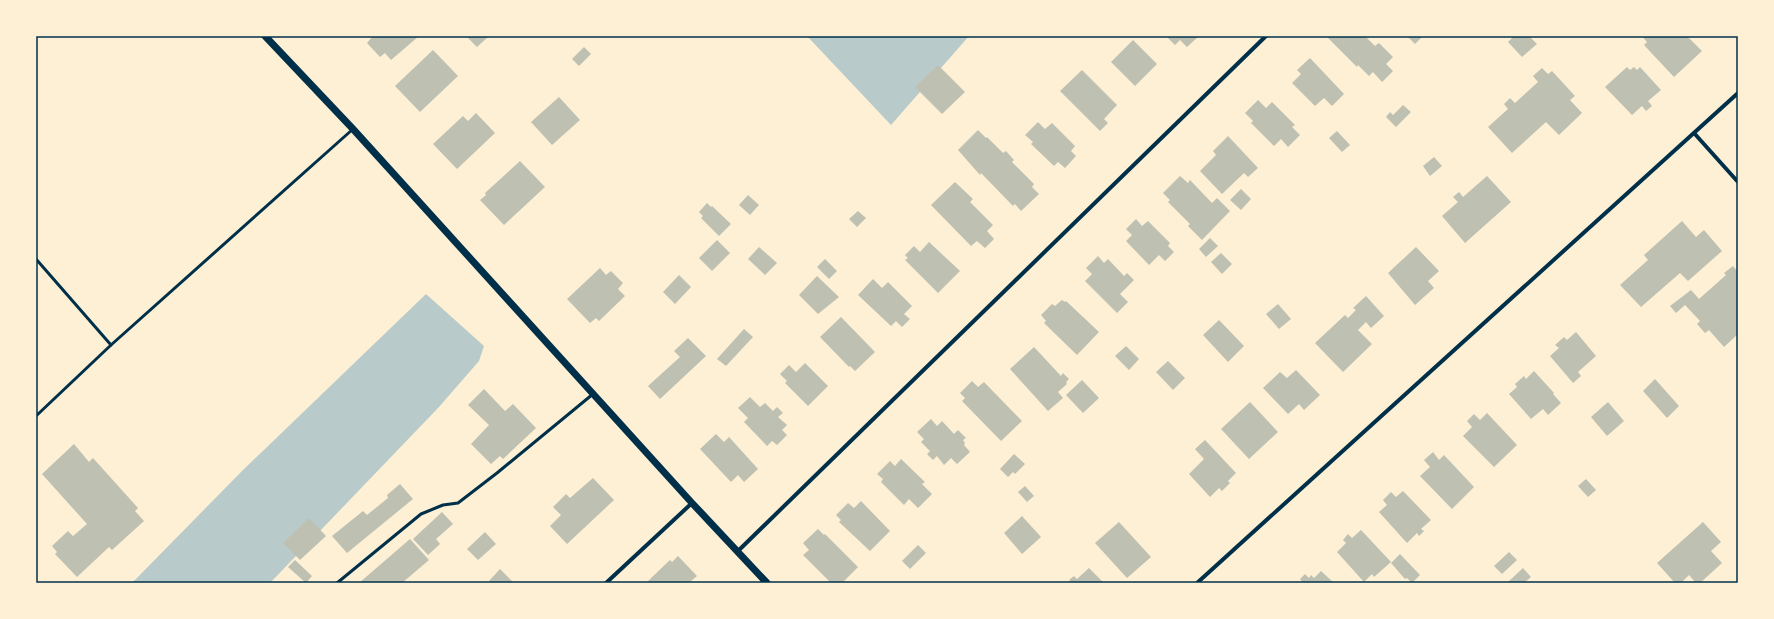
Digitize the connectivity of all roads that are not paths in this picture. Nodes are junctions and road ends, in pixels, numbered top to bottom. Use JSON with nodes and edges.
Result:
{"nodes":[{"id":1,"x":265,"y":36,"type":"edge"},
{"id":2,"x":1266,"y":36,"type":"edge"},
{"id":3,"x":1738,"y":93,"type":"edge"},
{"id":4,"x":353,"y":129,"type":"junction"},
{"id":5,"x":1694,"y":134,"type":"junction"},
{"id":6,"x":1738,"y":182,"type":"edge"},
{"id":7,"x":36,"y":259,"type":"edge"},
{"id":8,"x":111,"y":346,"type":"junction"},
{"id":9,"x":593,"y":394,"type":"junction"},
{"id":10,"x":36,"y":416,"type":"edge"},
{"id":11,"x":692,"y":503,"type":"junction"},
{"id":12,"x":738,"y":550,"type":"junction"},
{"id":13,"x":337,"y":583,"type":"edge"},
{"id":14,"x":606,"y":583,"type":"edge"},
{"id":15,"x":767,"y":583,"type":"edge"},
{"id":16,"x":1197,"y":583,"type":"edge"}],
"edges":[{"from":1,"to":4,"type":"street"},
{"from":2,"to":12,"type":"street"},
{"from":3,"to":5,"type":"street"},
{"from":4,"to":8,"type":"lane"},
{"from":4,"to":9,"type":"street"},
{"from":5,"to":6,"type":"street"},
{"from":5,"to":16,"type":"street"},
{"from":7,"to":8,"type":"lane"},
{"from":8,"to":10,"type":"lane"},
{"from":9,"to":11,"type":"street"},
{"from":9,"to":13,"type":"lane"},
{"from":11,"to":12,"type":"street"},
{"from":11,"to":14,"type":"street"},
{"from":12,"to":15,"type":"street"}]}
